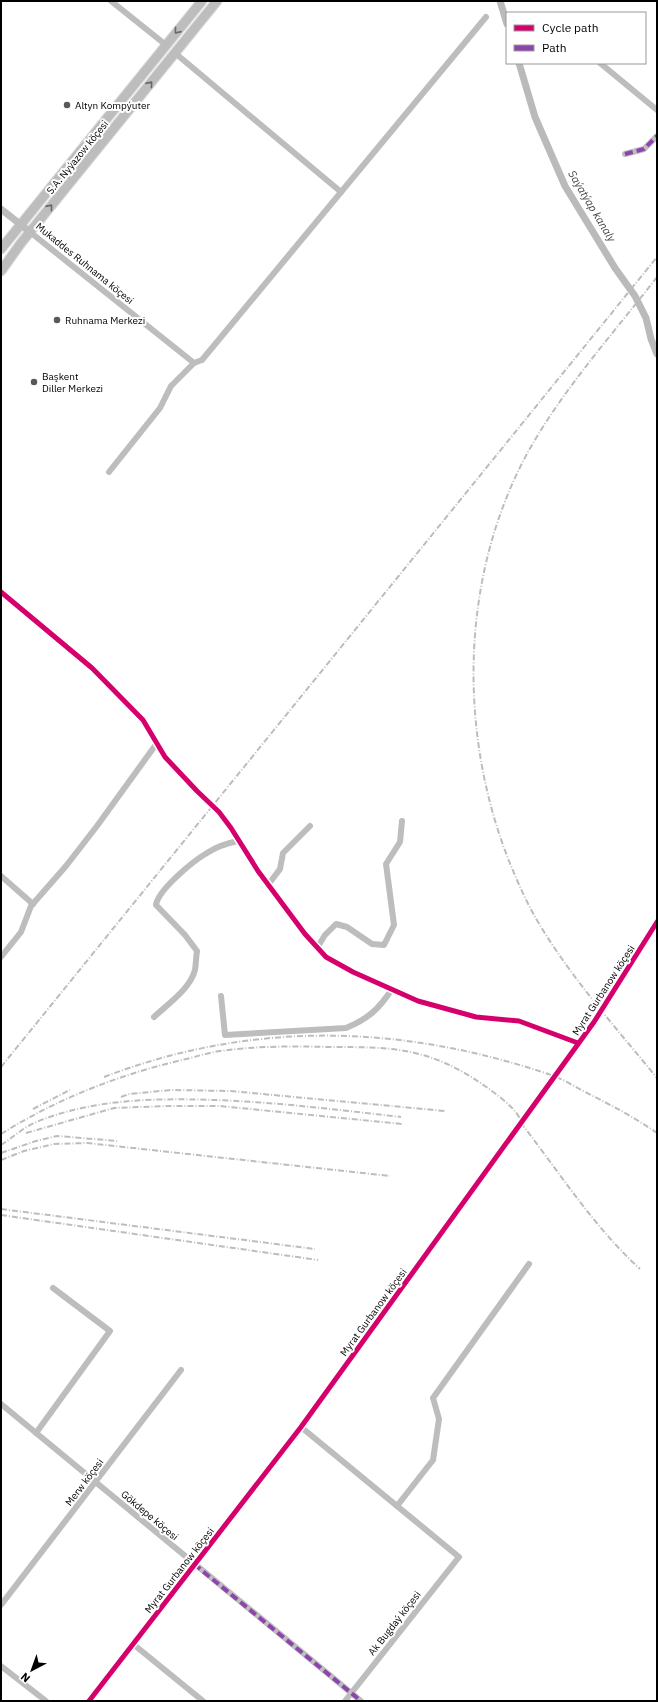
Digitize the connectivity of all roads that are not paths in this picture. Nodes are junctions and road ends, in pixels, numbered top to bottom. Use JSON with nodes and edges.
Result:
{"nodes":[{"id":1,"x":111,"y":1,"type":"edge"},
{"id":2,"x":202,"y":1,"type":"edge"},
{"id":3,"x":217,"y":1,"type":"edge"},
{"id":4,"x":486,"y":17,"type":"dead end"},
{"id":5,"x":166,"y":46,"type":"junction"},
{"id":6,"x":175,"y":53,"type":"junction"},
{"id":7,"x":601,"y":64,"type":"edge"},
{"id":8,"x":657,"y":110,"type":"edge"},
{"id":9,"x":657,"y":136,"type":"edge"},
{"id":10,"x":625,"y":154,"type":"dead end"},
{"id":11,"x":341,"y":192,"type":"junction"},
{"id":12,"x":1,"y":209,"type":"edge"},
{"id":13,"x":20,"y":225,"type":"junction"},
{"id":14,"x":30,"y":232,"type":"junction"},
{"id":15,"x":1,"y":249,"type":"edge"},
{"id":16,"x":1,"y":271,"type":"edge"},
{"id":17,"x":194,"y":364,"type":"junction"},
{"id":18,"x":109,"y":472,"type":"dead end"},
{"id":19,"x":1,"y":592,"type":"edge"},
{"id":20,"x":157,"y":743,"type":"junction"},
{"id":21,"x":402,"y":820,"type":"dead end"},
{"id":22,"x":310,"y":826,"type":"dead end"},
{"id":23,"x":238,"y":840,"type":"junction"},
{"id":24,"x":1,"y":876,"type":"edge"},
{"id":25,"x":268,"y":885,"type":"junction"},
{"id":26,"x":33,"y":904,"type":"junction"},
{"id":27,"x":657,"y":922,"type":"edge"},
{"id":28,"x":13,"y":942,"type":"junction"},
{"id":29,"x":317,"y":948,"type":"junction"},
{"id":30,"x":1,"y":949,"type":"edge"},
{"id":31,"x":1,"y":956,"type":"edge"},
{"id":32,"x":392,"y":989,"type":"junction"},
{"id":33,"x":221,"y":996,"type":"dead end"},
{"id":34,"x":154,"y":1017,"type":"dead end"},
{"id":35,"x":578,"y":1043,"type":"junction"},
{"id":36,"x":529,"y":1264,"type":"dead end"},
{"id":37,"x":54,"y":1288,"type":"dead end"},
{"id":38,"x":181,"y":1370,"type":"dead end"},
{"id":39,"x":1,"y":1404,"type":"edge"},
{"id":40,"x":301,"y":1427,"type":"junction"},
{"id":41,"x":36,"y":1433,"type":"junction"},
{"id":42,"x":96,"y":1482,"type":"junction"},
{"id":43,"x":397,"y":1506,"type":"junction"},
{"id":44,"x":194,"y":1564,"type":"junction"},
{"id":45,"x":1,"y":1605,"type":"edge"},
{"id":46,"x":133,"y":1644,"type":"junction"},
{"id":47,"x":1,"y":1666,"type":"edge"},
{"id":48,"x":352,"y":1693,"type":"junction"},
{"id":49,"x":46,"y":1701,"type":"edge"},
{"id":50,"x":89,"y":1701,"type":"edge"},
{"id":51,"x":203,"y":1701,"type":"edge"},
{"id":52,"x":345,"y":1701,"type":"edge"},
{"id":53,"x":361,"y":1701,"type":"edge"}],
"edges":[{"from":1,"to":5,"type":"street"},
{"from":2,"to":5,"type":"main road","name":"S.A. Nyýazow köçesi","one_way":true},
{"from":3,"to":6,"type":"main road","name":"S.A. Nyýazow köçesi"},
{"from":4,"to":11,"type":"street"},
{"from":5,"to":13,"type":"main road","name":"S.A. Nyýazow köçesi"},
{"from":6,"to":11,"type":"street"},
{"from":14,"to":6,"type":"main road","name":"S.A. Nyýazow köçesi","one_way":true},
{"from":7,"to":8,"type":"street"},
{"from":9,"to":10,"type":"street"},
{"from":11,"to":17,"type":"street"},
{"from":12,"to":13,"type":"street","name":"Mukaddes Ruhnama köçesi"},
{"from":13,"to":14,"type":"street","name":"Mukaddes Ruhnama köçesi"},
{"from":13,"to":15,"type":"main road","name":"S.A. Nyýazow köçesi"},
{"from":14,"to":16,"type":"main road","name":"S.A. Nyýazow köçesi"},
{"from":14,"to":17,"type":"street","name":"Mukaddes Ruhnama köçesi"},
{"from":17,"to":18,"type":"street"},
{"from":19,"to":20,"type":"street"},
{"from":20,"to":23,"type":"street"},
{"from":20,"to":26,"type":"street"},
{"from":21,"to":29,"type":"street"},
{"from":22,"to":25,"type":"street"},
{"from":23,"to":25,"type":"street"},
{"from":23,"to":34,"type":"street"},
{"from":24,"to":26,"type":"street"},
{"from":25,"to":29,"type":"street"},
{"from":26,"to":28,"type":"street"},
{"from":27,"to":35,"type":"street","name":"Myrat Gurbanow köçesi","bridge":true},
{"from":28,"to":30,"type":"street"},
{"from":28,"to":31,"type":"street"},
{"from":29,"to":32,"type":"street"},
{"from":32,"to":33,"type":"street"},
{"from":32,"to":35,"type":"street"},
{"from":35,"to":40,"type":"street","name":"Myrat Gurbanow köçesi"},
{"from":36,"to":43,"type":"street"},
{"from":37,"to":41,"type":"street"},
{"from":38,"to":42,"type":"street","name":"Merw köçesi"},
{"from":39,"to":41,"type":"street","name":"Gökdepe köçesi"},
{"from":40,"to":43,"type":"street"},
{"from":40,"to":44,"type":"street","name":"Myrat Gurbanow köçesi"},
{"from":41,"to":42,"type":"street","name":"Gökdepe köçesi"},
{"from":42,"to":44,"type":"street","name":"Gökdepe köçesi"},
{"from":42,"to":45,"type":"street","name":"Merw köçesi"},
{"from":43,"to":48,"type":"street","name":"Ak Bugdaý köçesi"},
{"from":44,"to":46,"type":"street","name":"Myrat Gurbanow köçesi"},
{"from":44,"to":48,"type":"street","name":"Gökdepe köçesi"},
{"from":46,"to":50,"type":"street","name":"Myrat Gurbanow köçesi"},
{"from":46,"to":51,"type":"street"},
{"from":47,"to":49,"type":"street"},
{"from":48,"to":52,"type":"street","name":"Ak Bugdaý köçesi"},
{"from":48,"to":53,"type":"street","name":"Gökdepe köçesi"}]}
